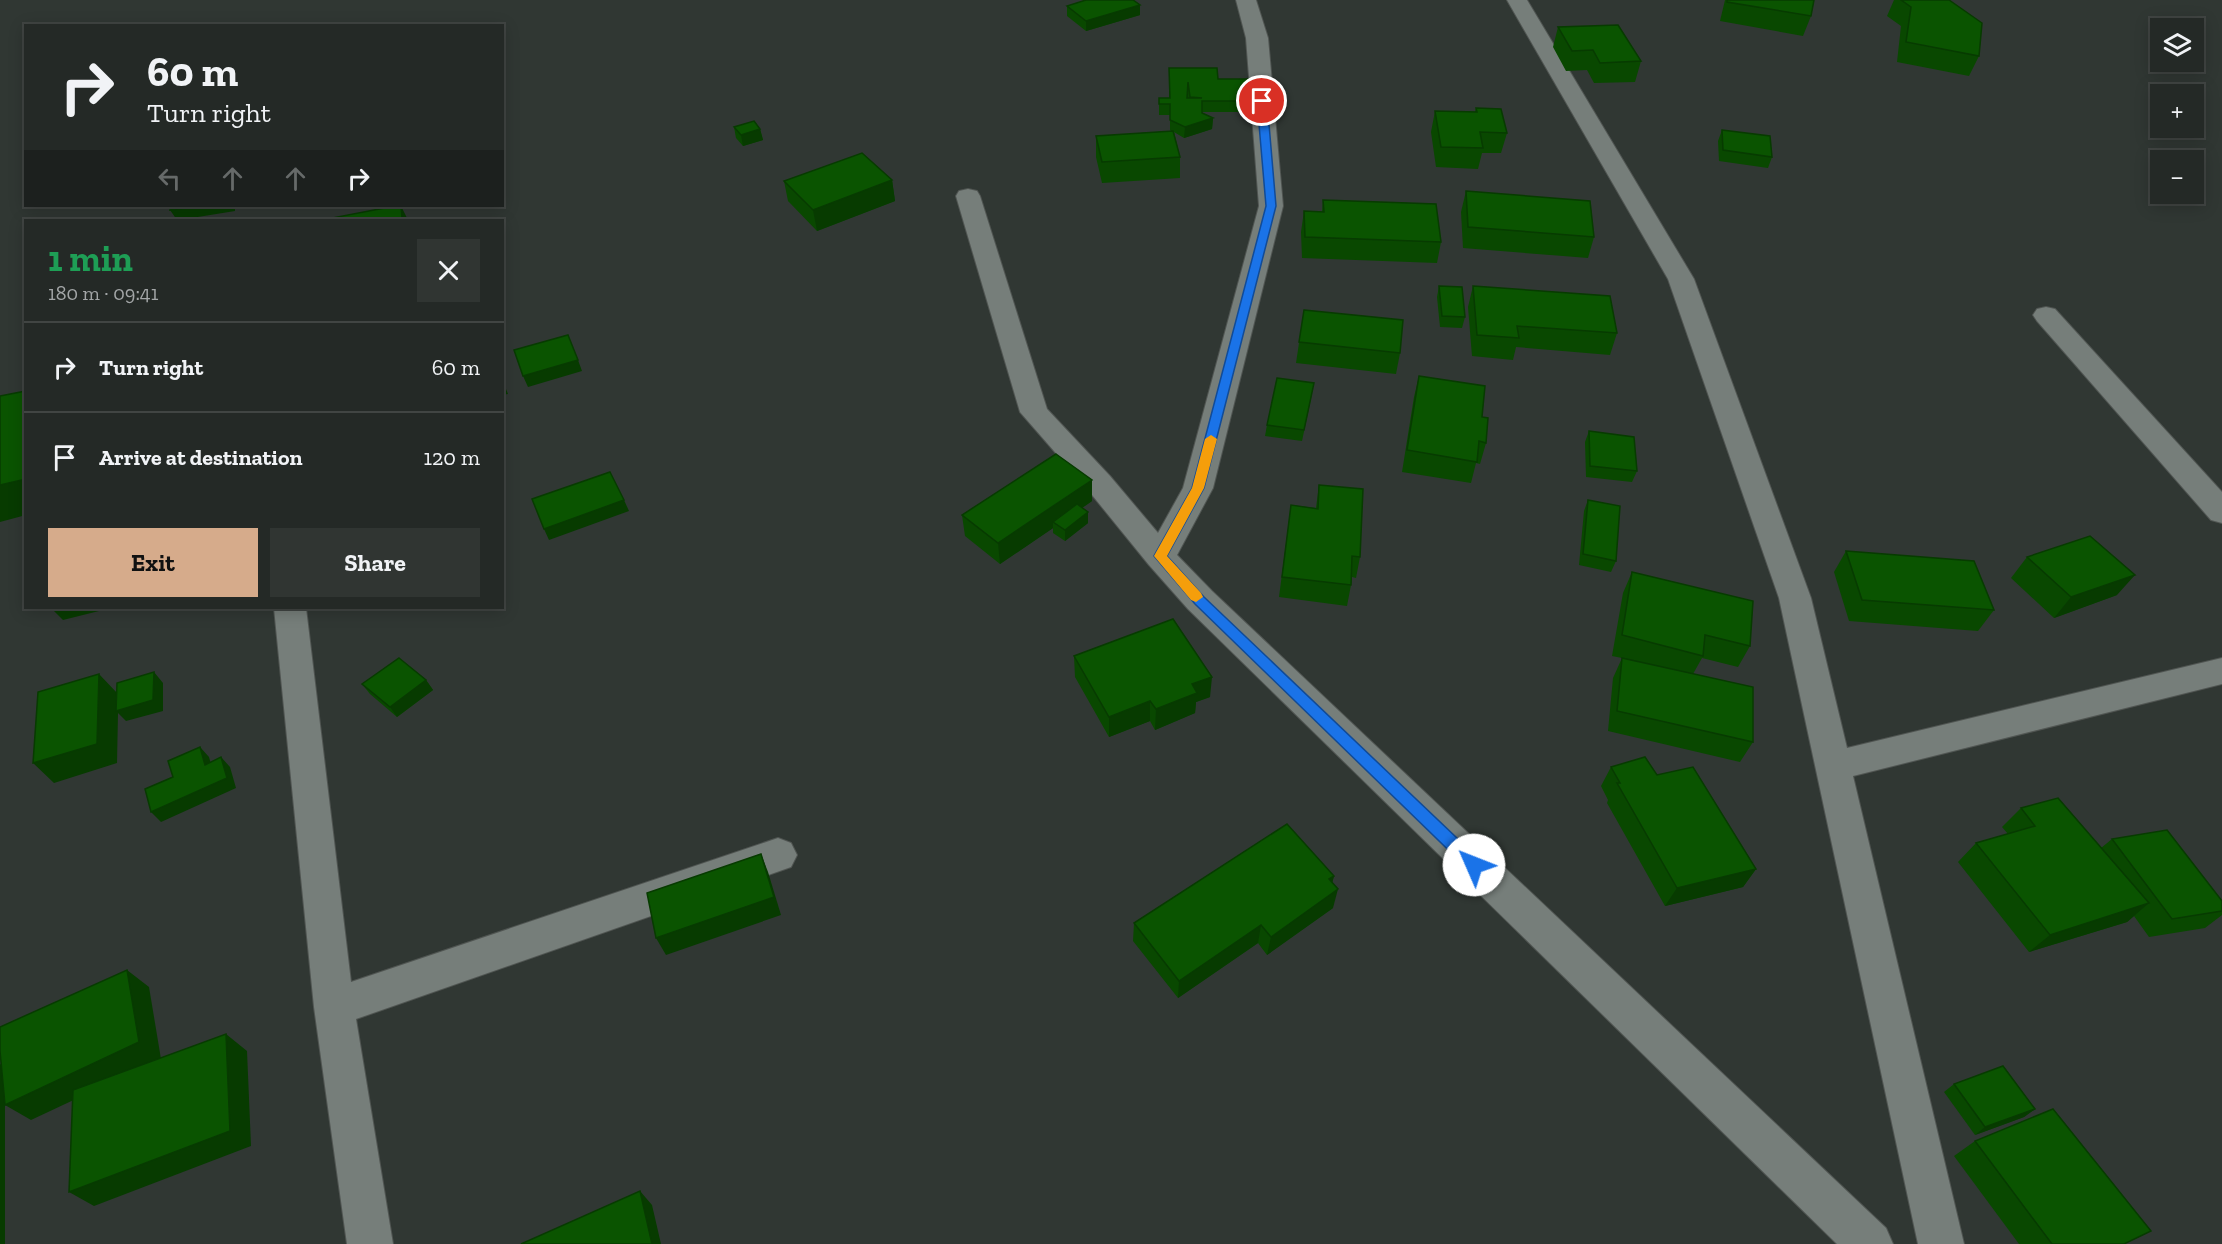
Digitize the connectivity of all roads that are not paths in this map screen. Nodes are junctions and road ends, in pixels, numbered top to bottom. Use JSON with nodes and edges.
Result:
{"nodes":[{"id":1,"x":1246,"y":0,"type":"edge"},
{"id":2,"x":1517,"y":0,"type":"edge"},
{"id":3,"x":968,"y":196,"type":"dead end"},
{"id":4,"x":2046,"y":315,"type":"dead end"},
{"id":5,"x":2222,"y":512,"type":"edge"},
{"id":6,"x":1160,"y":556,"type":"junction"},
{"id":7,"x":290,"y":609,"type":"edge"},
{"id":8,"x":2222,"y":671,"type":"edge"},
{"id":9,"x":1833,"y":766,"type":"junction"},
{"id":10,"x":778,"y":855,"type":"dead end"},
{"id":11,"x":334,"y":1007,"type":"junction"},
{"id":12,"x":370,"y":1244,"type":"edge"},
{"id":13,"x":1870,"y":1244,"type":"edge"},
{"id":14,"x":1941,"y":1244,"type":"edge"}],
"edges":[{"from":1,"to":6,"type":"street"},
{"from":2,"to":9,"type":"street"},
{"from":3,"to":6,"type":"street"},
{"from":4,"to":5,"type":"street"},
{"from":6,"to":13,"type":"street"},
{"from":7,"to":11,"type":"street"},
{"from":8,"to":9,"type":"street"},
{"from":9,"to":14,"type":"street"},
{"from":10,"to":11,"type":"street"},
{"from":11,"to":12,"type":"street"}]}
